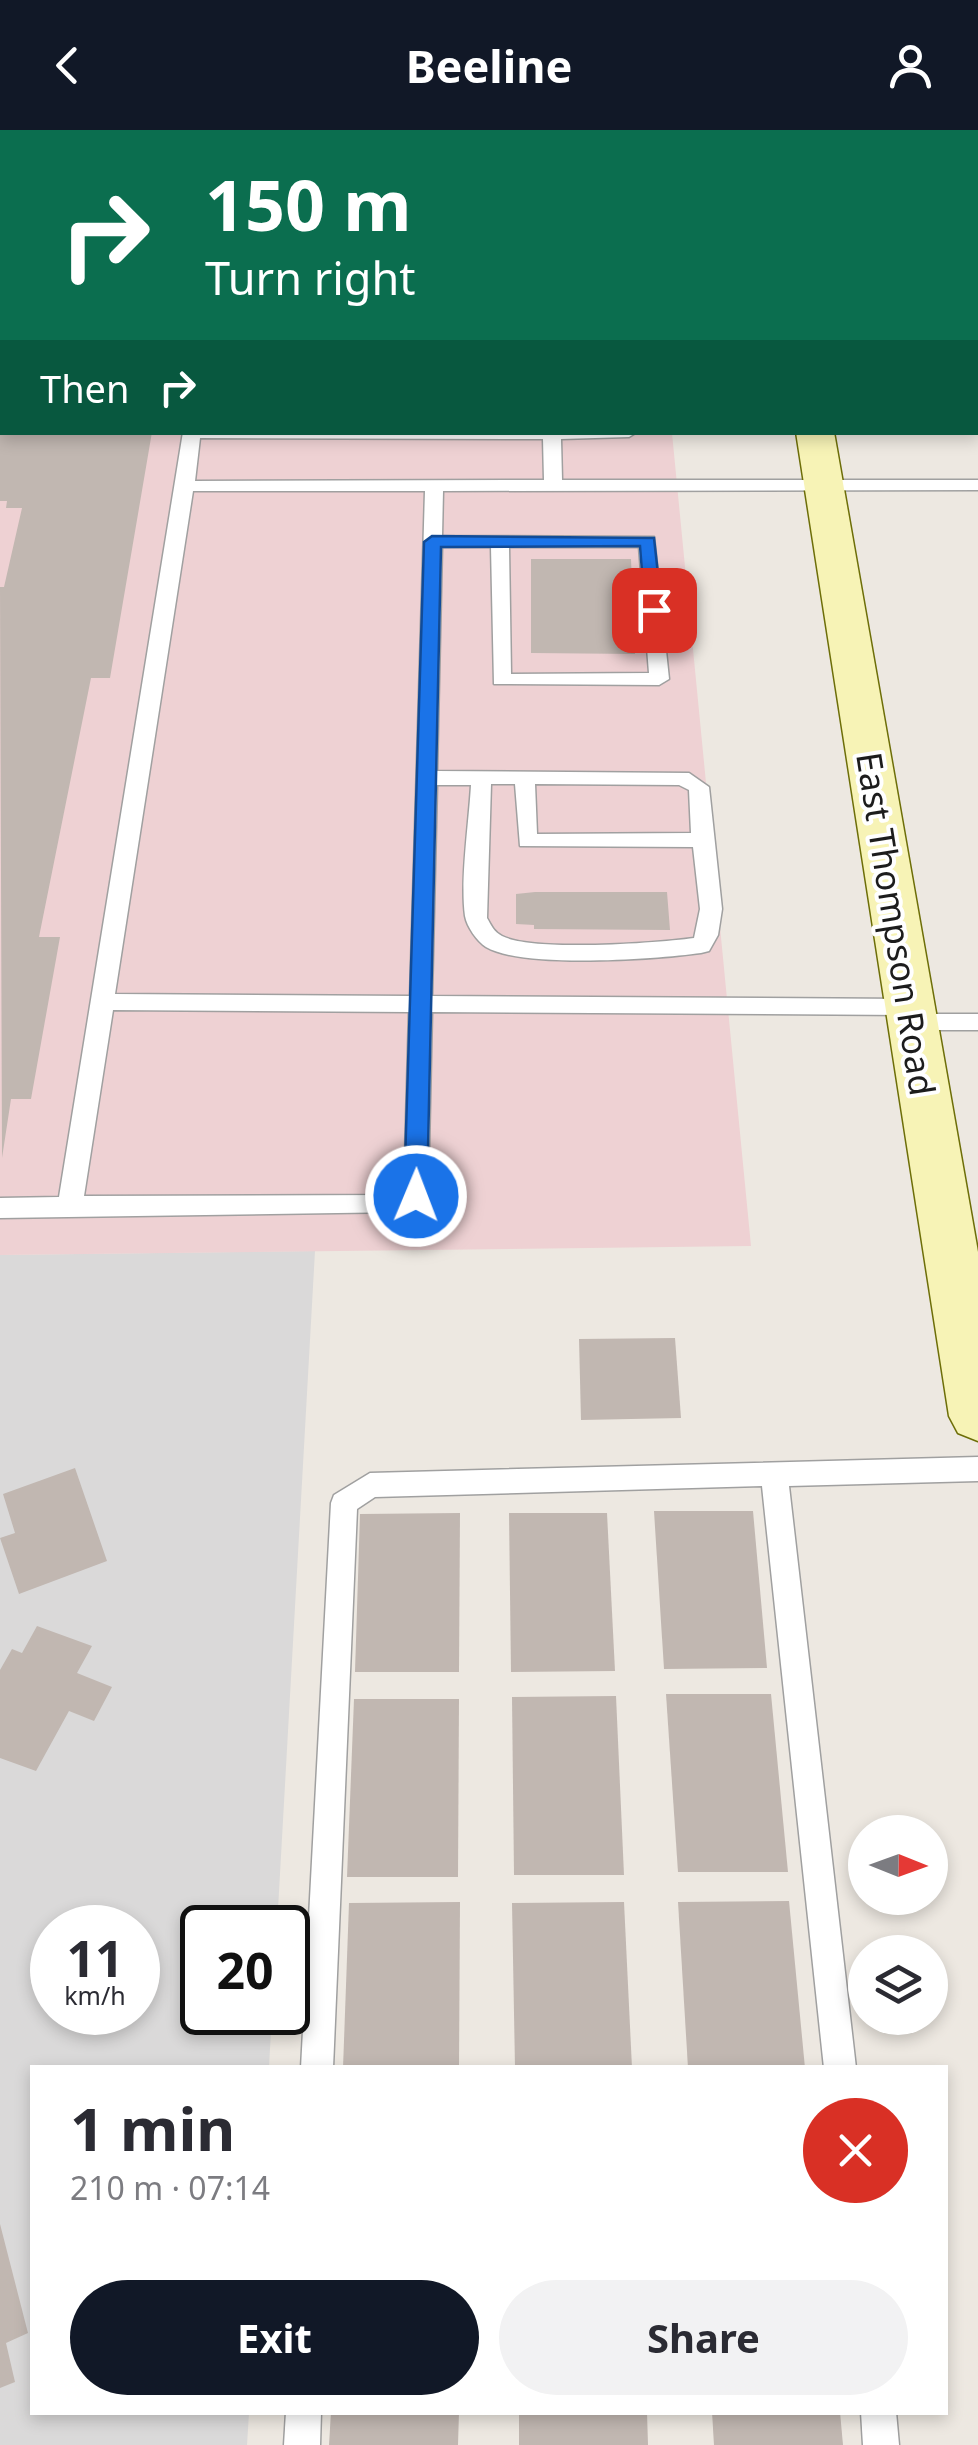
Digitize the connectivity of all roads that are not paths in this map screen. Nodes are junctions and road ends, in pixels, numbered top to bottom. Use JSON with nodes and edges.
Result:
{"nodes":[{"id":1,"x":192,"y":435,"type":"edge"},
{"id":2,"x":552,"y":435,"type":"edge"},
{"id":3,"x":815,"y":435,"type":"edge"},
{"id":4,"x":823,"y":484,"type":"junction"},
{"id":5,"x":554,"y":485,"type":"junction"},
{"id":6,"x":978,"y":485,"type":"edge"},
{"id":7,"x":184,"y":486,"type":"junction"},
{"id":8,"x":434,"y":486,"type":"junction"},
{"id":9,"x":432,"y":542,"type":"junction"},
{"id":10,"x":500,"y":542,"type":"junction"},
{"id":11,"x":425,"y":778,"type":"junction"},
{"id":12,"x":481,"y":778,"type":"junction"},
{"id":13,"x":525,"y":778,"type":"junction"},
{"id":14,"x":702,"y":840,"type":"junction"},
{"id":15,"x":102,"y":1002,"type":"junction"},
{"id":16,"x":420,"y":1002,"type":"junction"},
{"id":17,"x":910,"y":1015,"type":"junction"},
{"id":18,"x":978,"y":1022,"type":"edge"},
{"id":19,"x":70,"y":1206,"type":"junction"},
{"id":20,"x":0,"y":1208,"type":"edge"},
{"id":21,"x":978,"y":1416,"type":"edge"},
{"id":22,"x":978,"y":1469,"type":"edge"},
{"id":23,"x":774,"y":1474,"type":"junction"},
{"id":24,"x":316,"y":2065,"type":"edge"},
{"id":25,"x":840,"y":2065,"type":"edge"},
{"id":26,"x":304,"y":2415,"type":"edge"},
{"id":27,"x":878,"y":2415,"type":"edge"},
{"id":28,"x":302,"y":2445,"type":"edge"},
{"id":29,"x":881,"y":2445,"type":"edge"}],
"edges":[{"from":1,"to":7,"type":"lane"},
{"from":2,"to":5,"type":"lane"},
{"from":3,"to":4,"type":"main road","name":"East Thompson Road"},
{"from":4,"to":5,"type":"lane"},
{"from":4,"to":6,"type":"lane"},
{"from":4,"to":17,"type":"main road","name":"East Thompson Road"},
{"from":5,"to":8,"type":"lane"},
{"from":7,"to":8,"type":"lane"},
{"from":7,"to":15,"type":"lane"},
{"from":8,"to":9,"type":"lane"},
{"from":9,"to":10,"type":"lane"},
{"from":9,"to":11,"type":"lane"},
{"from":10,"to":10,"type":"lane"},
{"from":11,"to":12,"type":"lane"},
{"from":11,"to":16,"type":"lane"},
{"from":12,"to":13,"type":"lane"},
{"from":12,"to":14,"type":"lane"},
{"from":13,"to":14,"type":"lane"},
{"from":13,"to":14,"type":"lane"},
{"from":15,"to":16,"type":"lane"},
{"from":15,"to":19,"type":"lane"},
{"from":16,"to":17,"type":"lane"},
{"from":16,"to":19,"type":"lane"},
{"from":17,"to":18,"type":"lane"},
{"from":17,"to":21,"type":"main road","name":"East Thompson Road"},
{"from":19,"to":20,"type":"lane"},
{"from":22,"to":23,"type":"lane"},
{"from":23,"to":24,"type":"lane"},
{"from":23,"to":25,"type":"lane"},
{"from":26,"to":28,"type":"lane"},
{"from":27,"to":29,"type":"lane"}]}
